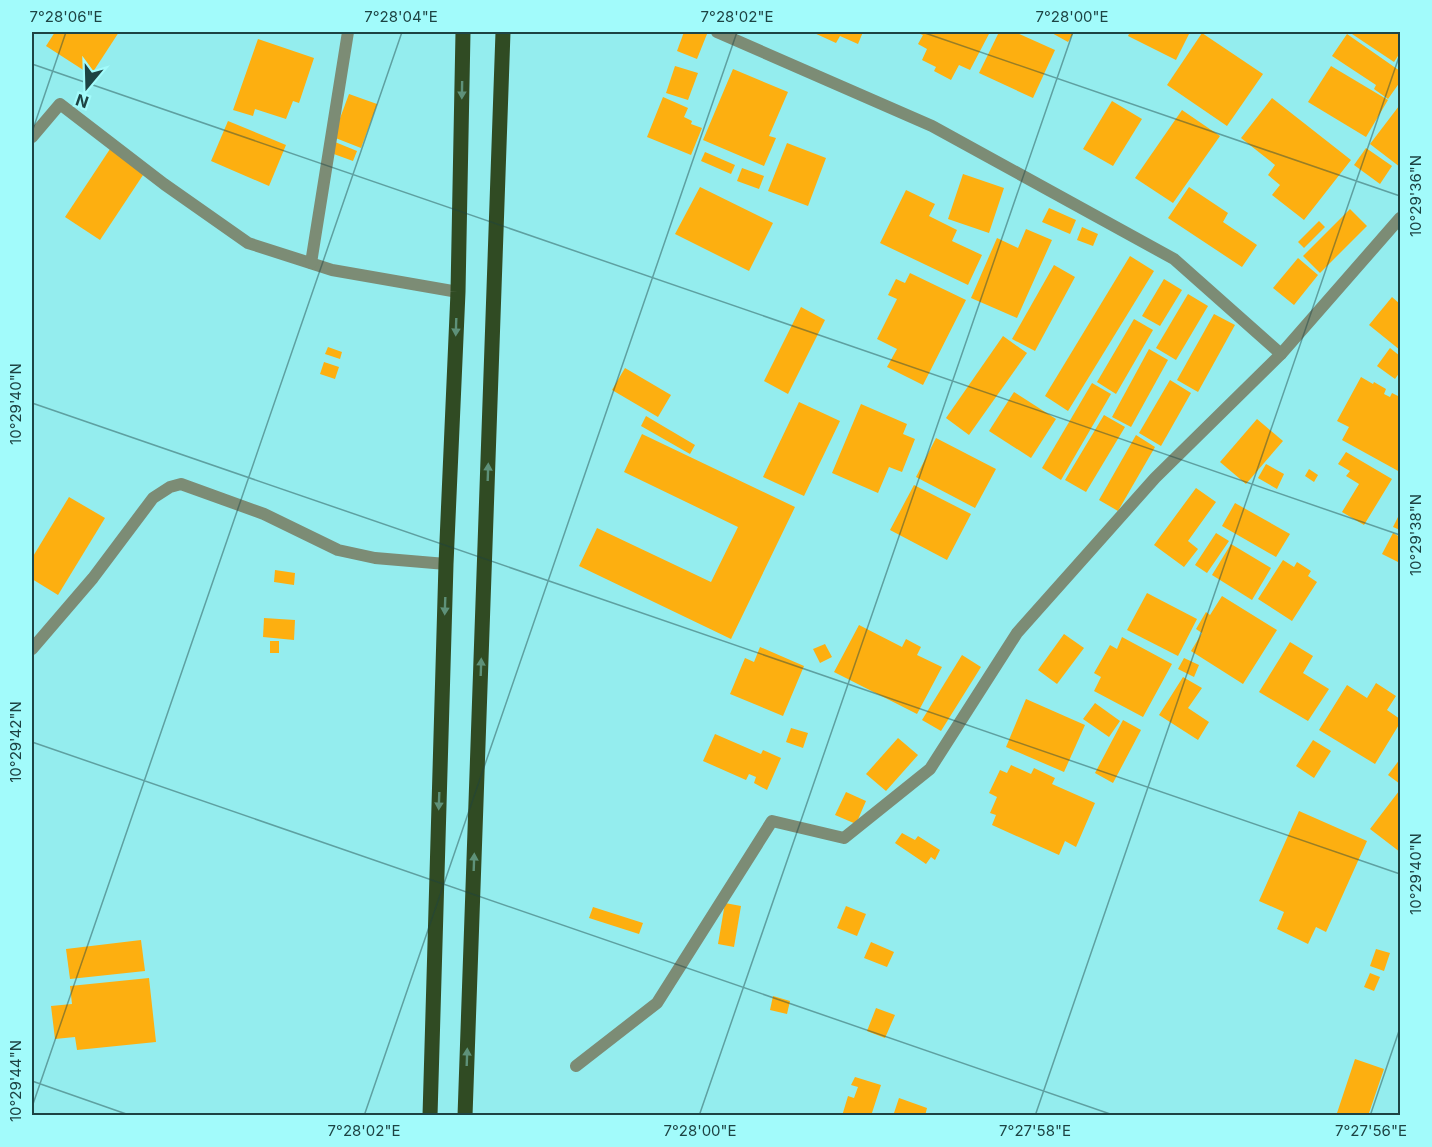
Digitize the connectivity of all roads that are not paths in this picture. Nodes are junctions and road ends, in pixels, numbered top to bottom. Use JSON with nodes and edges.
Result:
{"nodes":[{"id":1,"x":348,"y":32,"type":"edge"},
{"id":2,"x":463,"y":32,"type":"edge"},
{"id":3,"x":503,"y":32,"type":"edge"},
{"id":4,"x":717,"y":32,"type":"edge"},
{"id":5,"x":32,"y":137,"type":"edge"},
{"id":6,"x":1401,"y":218,"type":"edge"},
{"id":7,"x":311,"y":263,"type":"junction"},
{"id":8,"x":458,"y":292,"type":"junction"},
{"id":9,"x":1281,"y":354,"type":"junction"},
{"id":10,"x":446,"y":564,"type":"junction"},
{"id":11,"x":32,"y":649,"type":"edge"},
{"id":12,"x":576,"y":1066,"type":"dead end"},
{"id":13,"x":430,"y":1116,"type":"edge"},
{"id":14,"x":465,"y":1116,"type":"edge"}],
"edges":[{"from":1,"to":7,"type":"street"},
{"from":2,"to":8,"type":"main road","one_way":true},
{"from":14,"to":3,"type":"main road","one_way":true},
{"from":4,"to":9,"type":"street"},
{"from":5,"to":7,"type":"street"},
{"from":6,"to":9,"type":"street"},
{"from":7,"to":8,"type":"street"},
{"from":8,"to":10,"type":"main road","one_way":true},
{"from":9,"to":12,"type":"street"},
{"from":10,"to":11,"type":"street"},
{"from":10,"to":13,"type":"main road","one_way":true}]}
